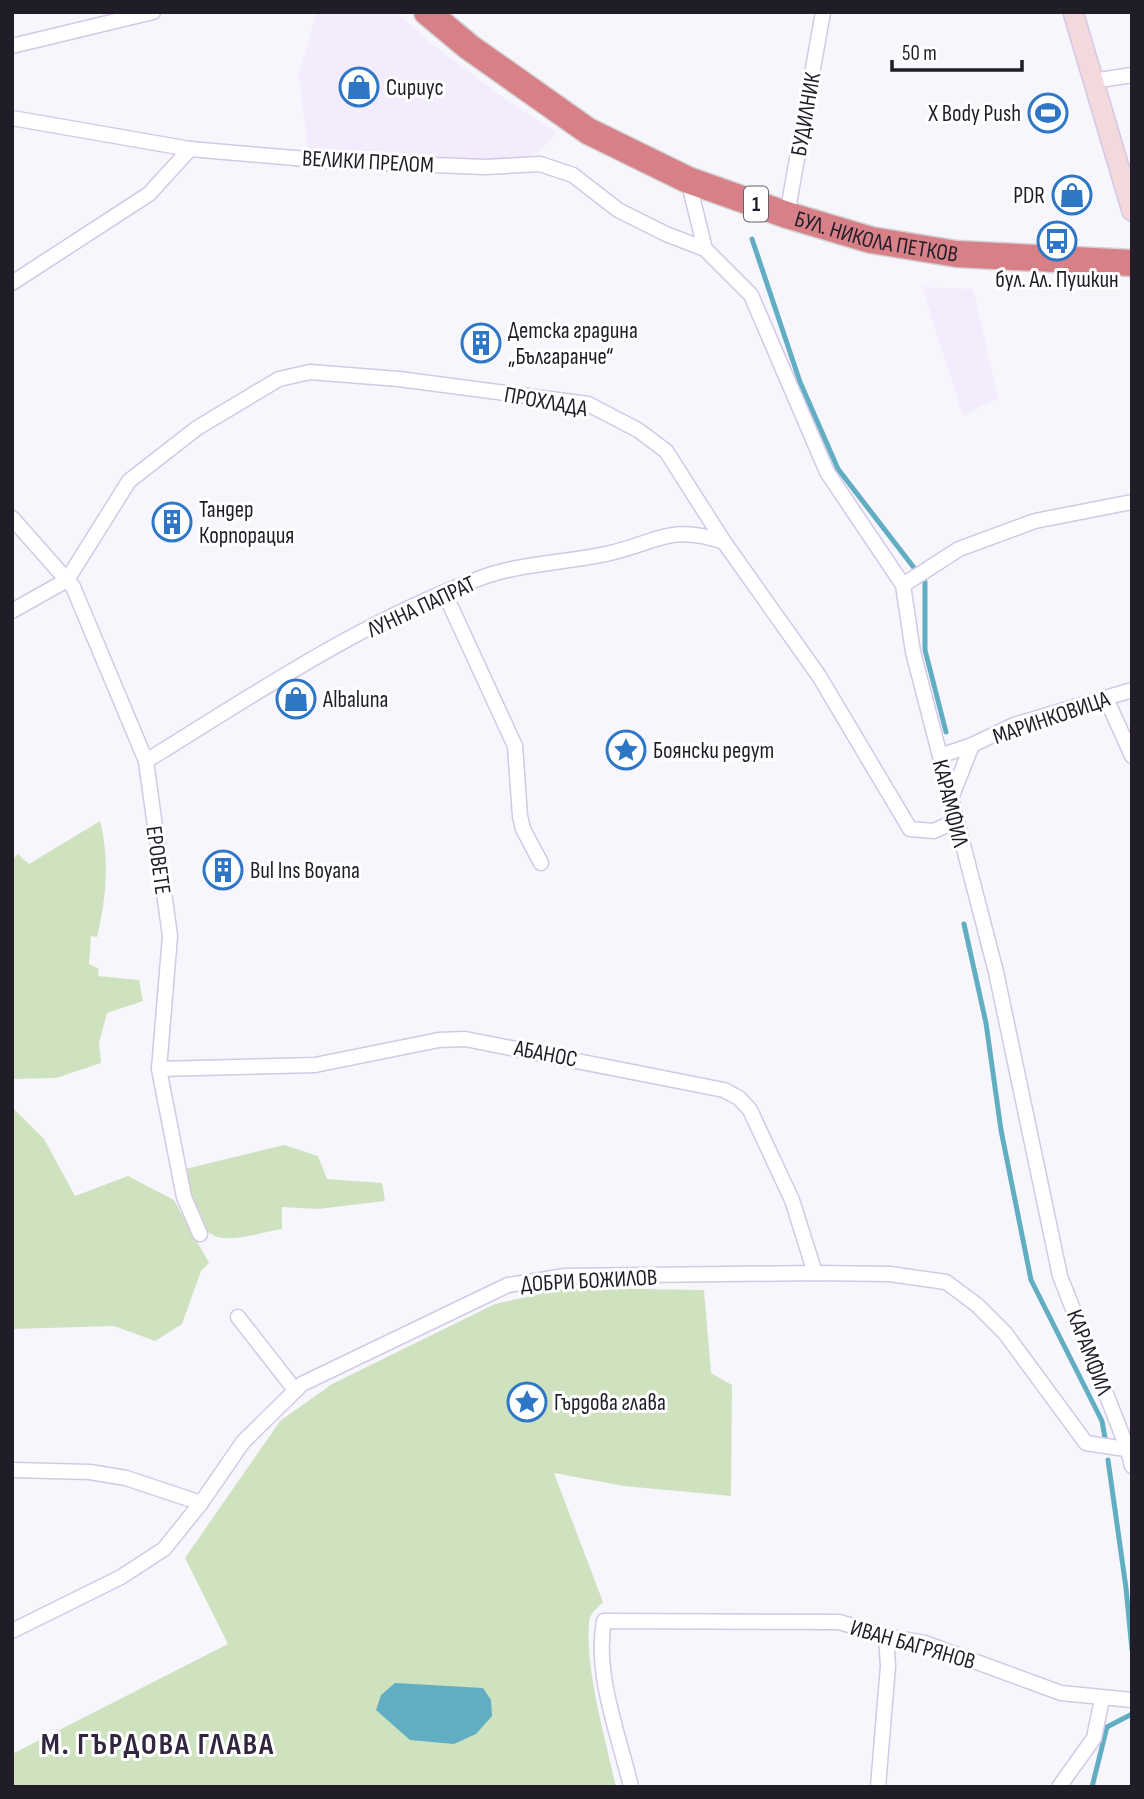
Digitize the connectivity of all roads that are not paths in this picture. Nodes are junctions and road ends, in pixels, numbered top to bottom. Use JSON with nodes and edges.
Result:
{"nodes":[{"id":1,"x":153,"y":12,"type":"edge"},
{"id":2,"x":427,"y":12,"type":"edge"},
{"id":3,"x":823,"y":12,"type":"edge"},
{"id":4,"x":1073,"y":12,"type":"edge"},
{"id":5,"x":12,"y":46,"type":"edge"},
{"id":6,"x":1132,"y":75,"type":"edge"},
{"id":7,"x":1093,"y":81,"type":"junction"},
{"id":8,"x":12,"y":118,"type":"edge"},
{"id":9,"x":190,"y":149,"type":"junction"},
{"id":10,"x":688,"y":180,"type":"junction"},
{"id":11,"x":1132,"y":211,"type":"edge"},
{"id":12,"x":787,"y":215,"type":"junction"},
{"id":13,"x":705,"y":248,"type":"junction"},
{"id":14,"x":1132,"y":263,"type":"edge"},
{"id":15,"x":12,"y":284,"type":"edge"},
{"id":16,"x":1132,"y":502,"type":"edge"},
{"id":17,"x":12,"y":518,"type":"edge"},
{"id":18,"x":724,"y":542,"type":"junction"},
{"id":19,"x":67,"y":580,"type":"junction"},
{"id":20,"x":903,"y":584,"type":"junction"},
{"id":21,"x":445,"y":594,"type":"junction"},
{"id":22,"x":12,"y":611,"type":"edge"},
{"id":23,"x":1132,"y":690,"type":"edge"},
{"id":24,"x":1106,"y":698,"type":"junction"},
{"id":25,"x":972,"y":745,"type":"junction"},
{"id":26,"x":940,"y":756,"type":"junction"},
{"id":27,"x":1132,"y":756,"type":"edge"},
{"id":28,"x":146,"y":761,"type":"junction"},
{"id":29,"x":950,"y":801,"type":"junction"},
{"id":30,"x":955,"y":821,"type":"junction"},
{"id":31,"x":541,"y":863,"type":"dead end"},
{"id":32,"x":159,"y":1069,"type":"junction"},
{"id":33,"x":200,"y":1234,"type":"dead end"},
{"id":34,"x":815,"y":1273,"type":"junction"},
{"id":35,"x":238,"y":1317,"type":"dead end"},
{"id":36,"x":295,"y":1390,"type":"junction"},
{"id":37,"x":1130,"y":1450,"type":"edge"},
{"id":38,"x":1132,"y":1466,"type":"edge"},
{"id":39,"x":12,"y":1470,"type":"edge"},
{"id":40,"x":201,"y":1503,"type":"junction"},
{"id":41,"x":12,"y":1631,"type":"edge"},
{"id":42,"x":886,"y":1636,"type":"junction"},
{"id":43,"x":1102,"y":1699,"type":"junction"},
{"id":44,"x":1129,"y":1700,"type":"edge"},
{"id":45,"x":631,"y":1787,"type":"edge"},
{"id":46,"x":878,"y":1787,"type":"edge"},
{"id":47,"x":1059,"y":1787,"type":"edge"}],
"edges":[{"from":1,"to":5,"type":"street"},
{"from":2,"to":10,"type":"highway","name":"БУЛ. НИКОЛА ПЕТКОВ","number":"1"},
{"from":3,"to":12,"type":"street","name":"БУДИЛНИК"},
{"from":4,"to":7,"type":"main road"},
{"from":6,"to":7,"type":"street"},
{"from":7,"to":11,"type":"main road"},
{"from":8,"to":9,"type":"street","name":"ВЕЛИКИ ПРЕЛОМ"},
{"from":9,"to":13,"type":"street","name":"ВЕЛИКИ ПРЕЛОМ"},
{"from":9,"to":15,"type":"street"},
{"from":10,"to":12,"type":"highway","name":"БУЛ. НИКОЛА ПЕТКОВ","number":"1"},
{"from":10,"to":13,"type":"street"},
{"from":12,"to":14,"type":"highway","name":"БУЛ. НИКОЛА ПЕТКОВ","number":"1"},
{"from":13,"to":20,"type":"street","name":"КАРАМФИЛ"},
{"from":16,"to":20,"type":"street"},
{"from":17,"to":19,"type":"street","name":"ЕРОВЕТЕ"},
{"from":18,"to":19,"type":"street","name":"ПРОХЛАДА"},
{"from":18,"to":21,"type":"street","name":"ЛУННА ПАПРАТ"},
{"from":18,"to":30,"type":"street","name":"ПРОХЛАДА"},
{"from":19,"to":22,"type":"street","name":"ПРОХЛАДА"},
{"from":19,"to":28,"type":"street","name":"ЕРОВЕТЕ"},
{"from":20,"to":26,"type":"street","name":"КАРАМФИЛ"},
{"from":21,"to":28,"type":"street","name":"ЛУННА ПАПРАТ"},
{"from":21,"to":31,"type":"street"},
{"from":23,"to":24,"type":"street","name":"МАРИНКОВИЦА"},
{"from":24,"to":25,"type":"street","name":"МАРИНКОВИЦА"},
{"from":24,"to":27,"type":"street"},
{"from":25,"to":26,"type":"street","name":"МАРИНКОВИЦА"},
{"from":25,"to":29,"type":"street","name":"МАРИНКОВИЦА"},
{"from":26,"to":29,"type":"street","name":"КАРАМФИЛ"},
{"from":28,"to":32,"type":"street","name":"ЕРОВЕТЕ"},
{"from":29,"to":30,"type":"street","name":"КАРАМФИЛ"},
{"from":30,"to":37,"type":"street","name":"КАРАМФИЛ"},
{"from":32,"to":33,"type":"street","name":"ЕРОВЕТЕ"},
{"from":32,"to":34,"type":"street","name":"АБАНОС"},
{"from":34,"to":36,"type":"street","name":"ДОБРИ БОЖИЛОВ"},
{"from":34,"to":37,"type":"street","name":"ДОБРИ БОЖИЛОВ"},
{"from":35,"to":36,"type":"street"},
{"from":36,"to":40,"type":"street","name":"ДОБРИ БОЖИЛОВ"},
{"from":37,"to":38,"type":"street","name":"КАРАМФИЛ"},
{"from":39,"to":40,"type":"street"},
{"from":40,"to":41,"type":"street","name":"ДОБРИ БОЖИЛОВ"},
{"from":42,"to":43,"type":"street","name":"ИВАН БАГРЯНОВ"},
{"from":42,"to":45,"type":"street","name":"ИВАН БАГРЯНОВ"},
{"from":42,"to":46,"type":"street"},
{"from":43,"to":44,"type":"street","name":"ИВАН БАГРЯНОВ"},
{"from":43,"to":47,"type":"street"}]}
